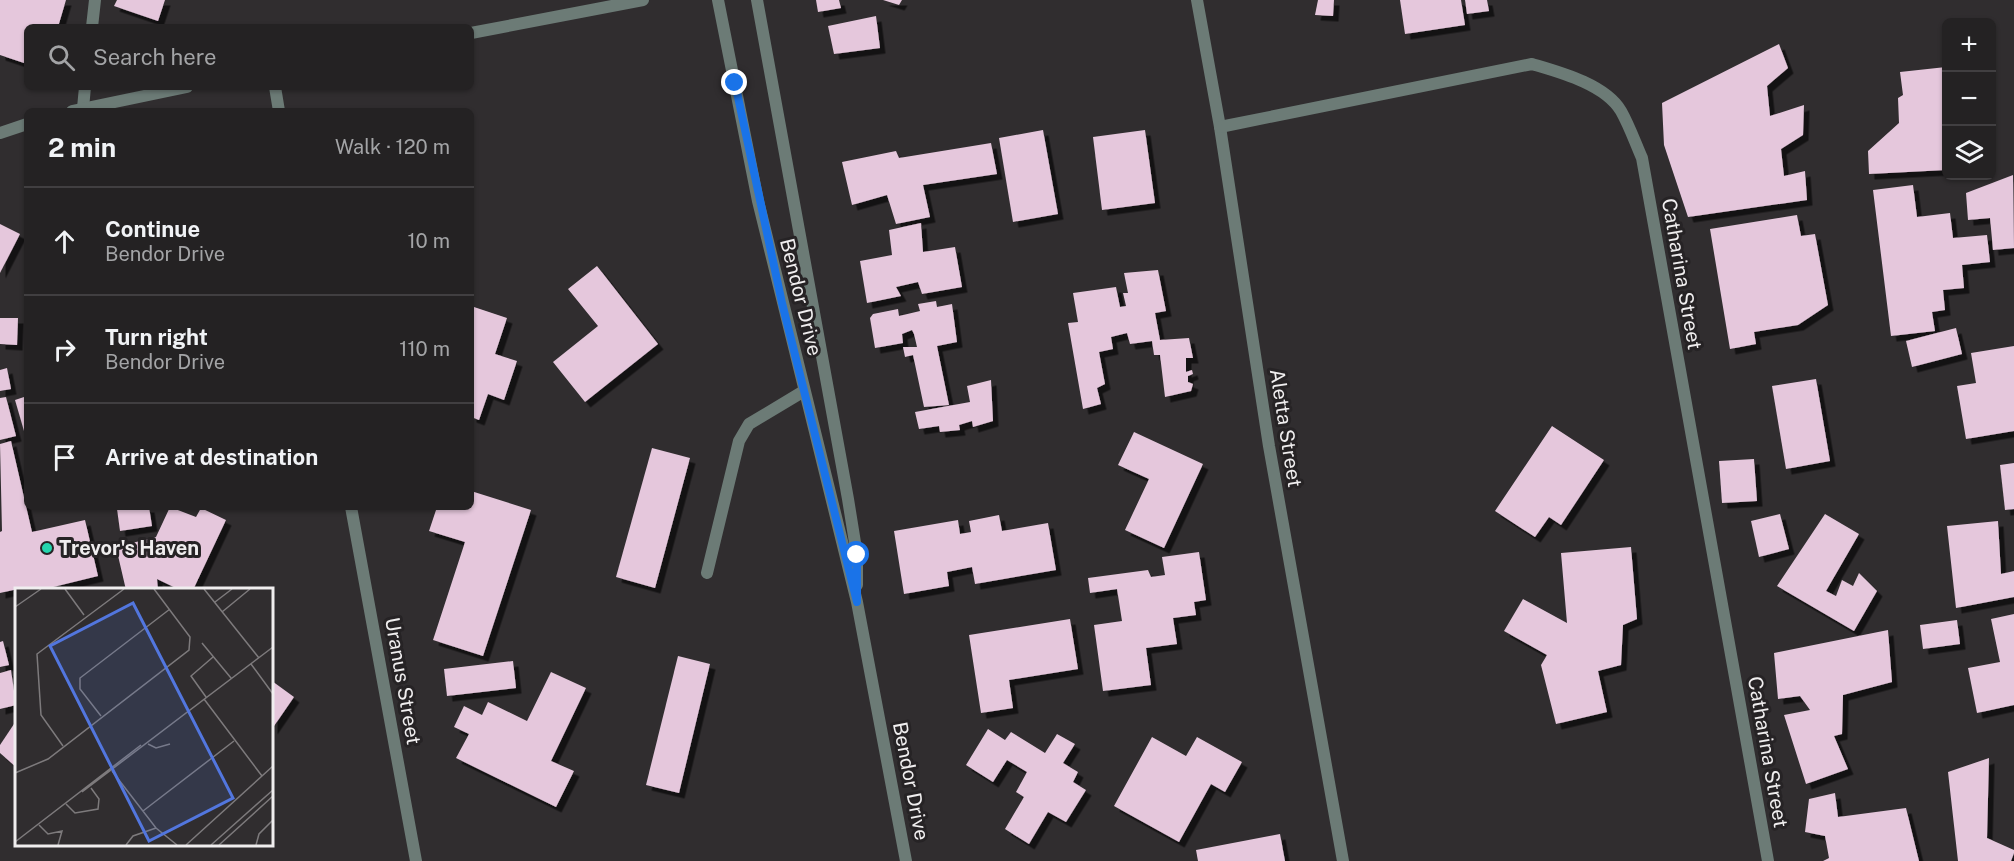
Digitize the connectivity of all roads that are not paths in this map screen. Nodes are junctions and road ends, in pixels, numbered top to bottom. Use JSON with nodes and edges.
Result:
{"nodes":[{"id":1,"x":95,"y":0,"type":"edge"},
{"id":2,"x":643,"y":0,"type":"edge"},
{"id":3,"x":718,"y":0,"type":"edge"},
{"id":4,"x":757,"y":0,"type":"edge"},
{"id":5,"x":1197,"y":0,"type":"edge"},
{"id":6,"x":92,"y":24,"type":"edge"},
{"id":7,"x":474,"y":32,"type":"edge"},
{"id":8,"x":85,"y":90,"type":"edge"},
{"id":9,"x":172,"y":90,"type":"edge"},
{"id":10,"x":276,"y":90,"type":"edge"},
{"id":11,"x":78,"y":108,"type":"edge"},
{"id":12,"x":83,"y":108,"type":"edge"},
{"id":13,"x":278,"y":108,"type":"edge"},
{"id":14,"x":24,"y":125,"type":"edge"},
{"id":15,"x":1221,"y":127,"type":"junction"},
{"id":16,"x":0,"y":133,"type":"edge"},
{"id":17,"x":804,"y":392,"type":"junction"},
{"id":18,"x":352,"y":510,"type":"edge"},
{"id":19,"x":707,"y":573,"type":"dead end"},
{"id":20,"x":857,"y":602,"type":"junction"},
{"id":21,"x":416,"y":861,"type":"edge"},
{"id":22,"x":906,"y":861,"type":"edge"},
{"id":23,"x":1343,"y":861,"type":"edge"},
{"id":24,"x":1768,"y":861,"type":"edge"}],
"edges":[{"from":1,"to":6,"type":"street"},
{"from":2,"to":7,"type":"street"},
{"from":3,"to":17,"type":"street","name":"Bendor Drive"},
{"from":4,"to":20,"type":"street","name":"Bendor Drive"},
{"from":5,"to":15,"type":"street","name":"Aletta Street"},
{"from":8,"to":11,"type":"street"},
{"from":9,"to":12,"type":"street"},
{"from":10,"to":13,"type":"street"},
{"from":14,"to":16,"type":"street"},
{"from":15,"to":23,"type":"street","name":"Aletta Street"},
{"from":15,"to":24,"type":"street","name":"Catharina Street"},
{"from":17,"to":19,"type":"street"},
{"from":17,"to":20,"type":"street","name":"Bendor Drive"},
{"from":18,"to":21,"type":"street","name":"Uranus Street"},
{"from":20,"to":22,"type":"street","name":"Bendor Drive"}]}
